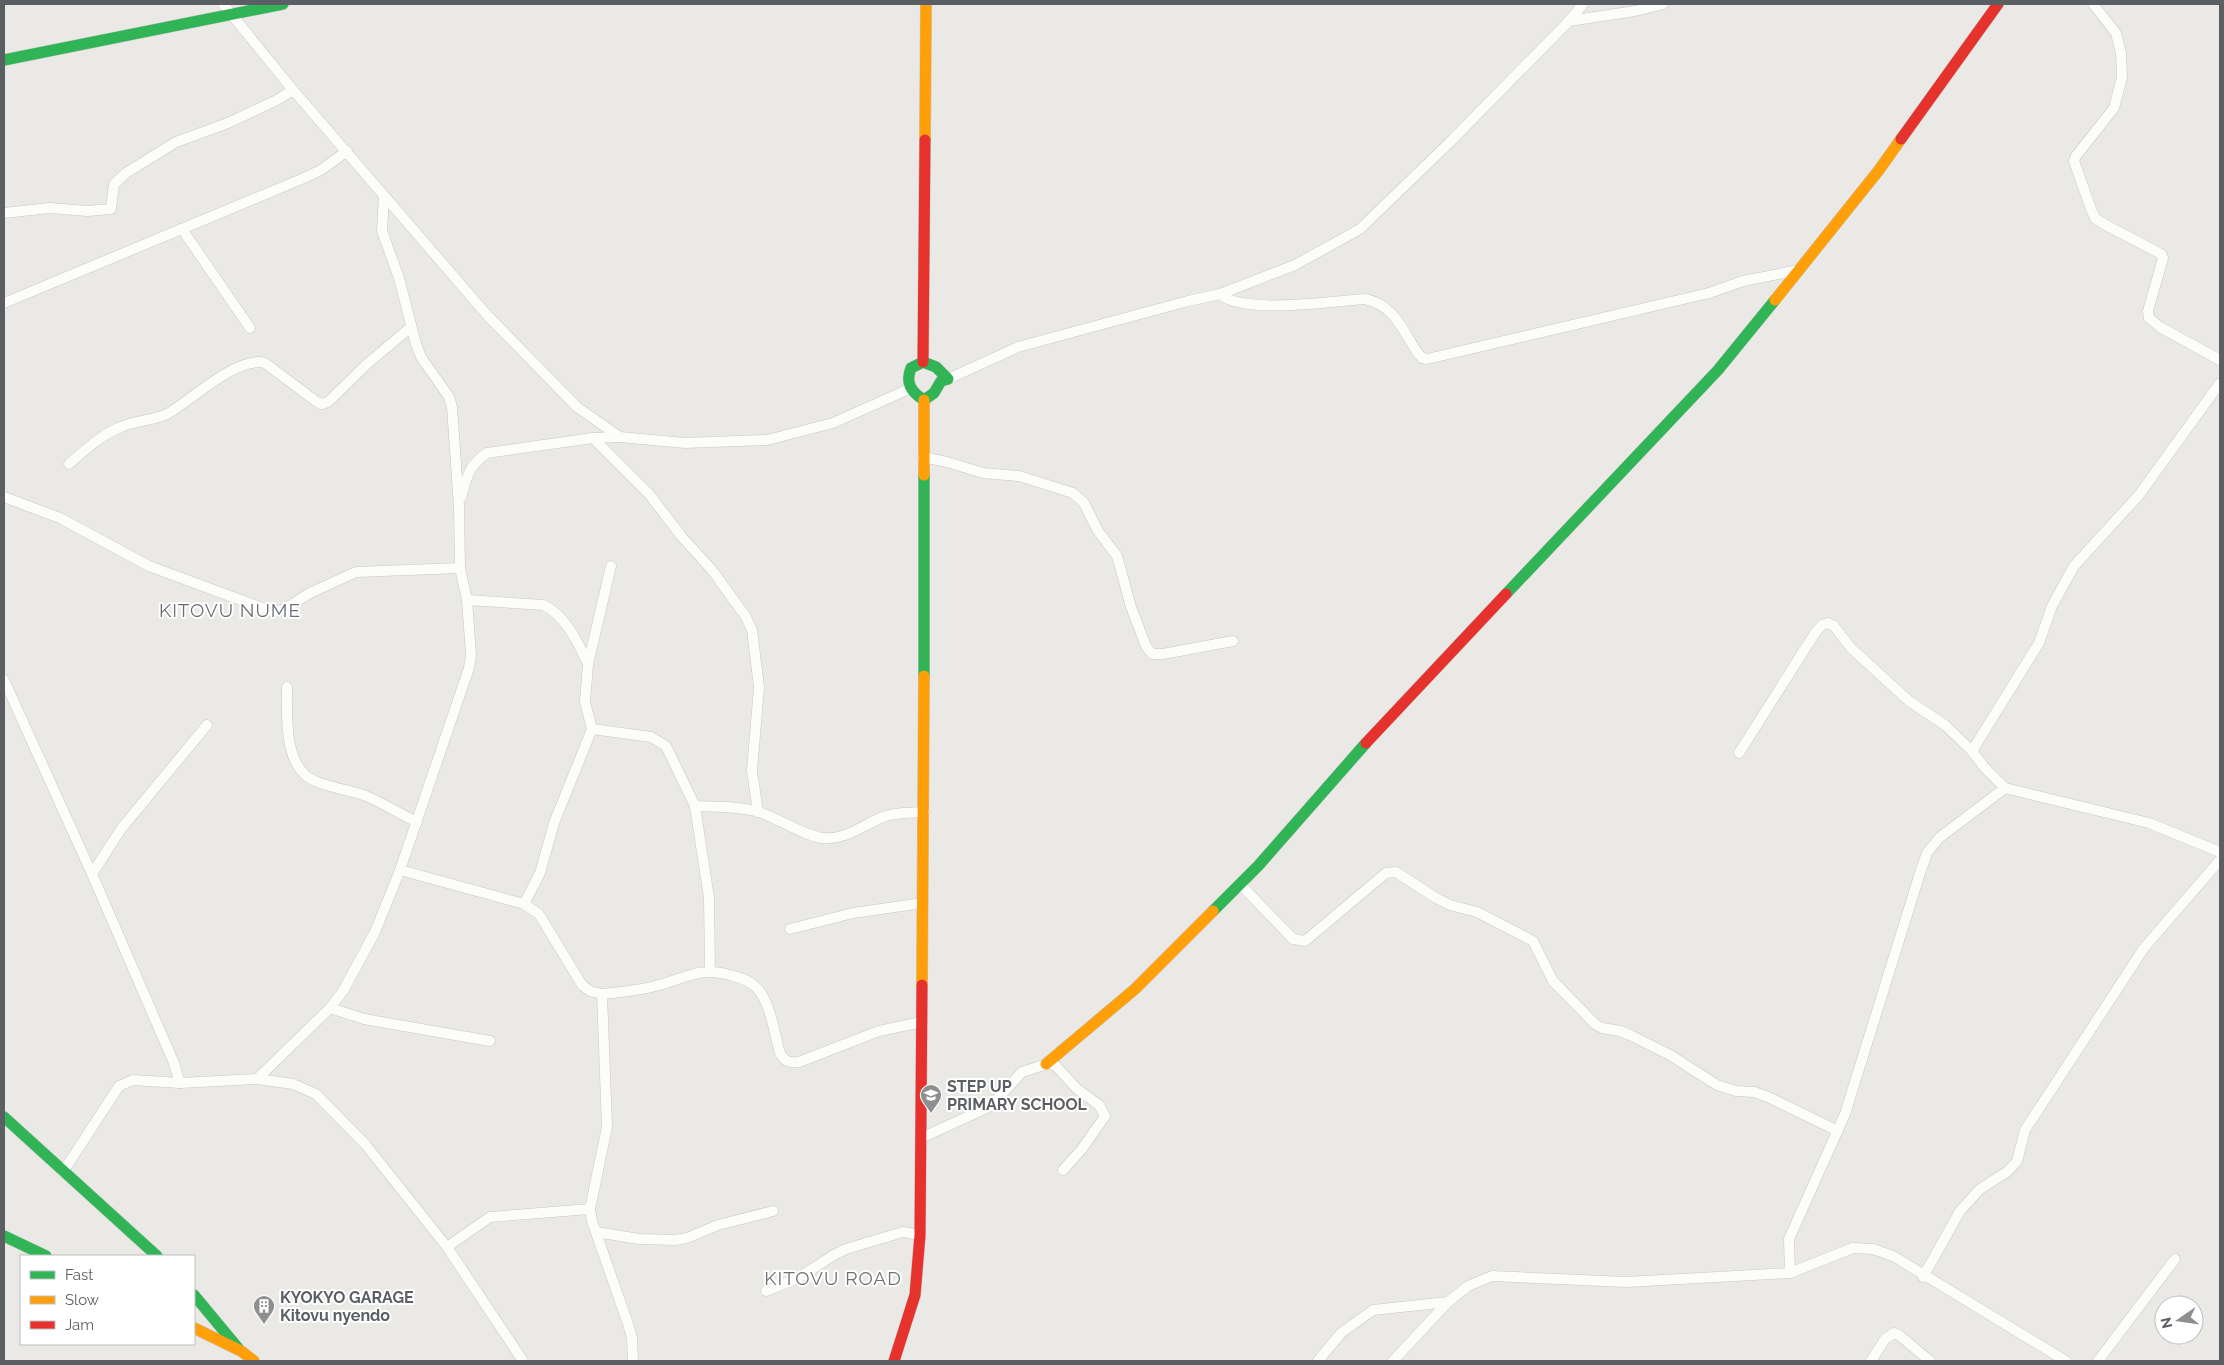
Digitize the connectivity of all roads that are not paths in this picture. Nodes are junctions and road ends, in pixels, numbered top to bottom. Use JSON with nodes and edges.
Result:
{"nodes":[{"id":1,"x":223,"y":4,"type":"edge"},
{"id":2,"x":283,"y":4,"type":"edge"},
{"id":3,"x":926,"y":4,"type":"edge"},
{"id":4,"x":1583,"y":4,"type":"edge"},
{"id":5,"x":1663,"y":4,"type":"edge"},
{"id":6,"x":1998,"y":4,"type":"edge"},
{"id":7,"x":2093,"y":4,"type":"edge"},
{"id":8,"x":231,"y":14,"type":"junction"},
{"id":9,"x":1569,"y":21,"type":"junction"},
{"id":10,"x":4,"y":60,"type":"edge"},
{"id":11,"x":293,"y":90,"type":"junction"},
{"id":12,"x":347,"y":151,"type":"junction"},
{"id":13,"x":384,"y":196,"type":"junction"},
{"id":14,"x":4,"y":213,"type":"edge"},
{"id":15,"x":182,"y":229,"type":"junction"},
{"id":16,"x":1799,"y":270,"type":"junction"},
{"id":17,"x":1220,"y":294,"type":"junction"},
{"id":18,"x":4,"y":303,"type":"edge"},
{"id":19,"x":411,"y":327,"type":"junction"},
{"id":20,"x":250,"y":328,"type":"dead end"},
{"id":21,"x":2220,"y":360,"type":"edge"},
{"id":22,"x":923,"y":362,"type":"junction"},
{"id":23,"x":948,"y":379,"type":"junction"},
{"id":24,"x":2220,"y":383,"type":"edge"},
{"id":25,"x":909,"y":388,"type":"junction"},
{"id":26,"x":924,"y":400,"type":"junction"},
{"id":27,"x":620,"y":437,"type":"junction"},
{"id":28,"x":593,"y":438,"type":"junction"},
{"id":29,"x":923,"y":457,"type":"junction"},
{"id":30,"x":69,"y":464,"type":"dead end"},
{"id":31,"x":4,"y":497,"type":"edge"},
{"id":32,"x":459,"y":507,"type":"junction"},
{"id":33,"x":611,"y":566,"type":"dead end"},
{"id":34,"x":460,"y":568,"type":"junction"},
{"id":35,"x":467,"y":600,"type":"junction"},
{"id":36,"x":1233,"y":641,"type":"dead end"},
{"id":37,"x":588,"y":664,"type":"junction"},
{"id":38,"x":4,"y":680,"type":"edge"},
{"id":39,"x":287,"y":687,"type":"dead end"},
{"id":40,"x":207,"y":725,"type":"dead end"},
{"id":41,"x":592,"y":729,"type":"junction"},
{"id":42,"x":1972,"y":751,"type":"junction"},
{"id":43,"x":1739,"y":753,"type":"dead end"},
{"id":44,"x":2005,"y":788,"type":"junction"},
{"id":45,"x":695,"y":806,"type":"junction"},
{"id":46,"x":758,"y":812,"type":"junction"},
{"id":47,"x":924,"y":812,"type":"junction"},
{"id":48,"x":417,"y":822,"type":"junction"},
{"id":49,"x":2220,"y":852,"type":"edge"},
{"id":50,"x":2220,"y":860,"type":"edge"},
{"id":51,"x":400,"y":870,"type":"junction"},
{"id":52,"x":92,"y":874,"type":"junction"},
{"id":53,"x":1240,"y":884,"type":"junction"},
{"id":54,"x":923,"y":903,"type":"junction"},
{"id":55,"x":524,"y":904,"type":"junction"},
{"id":56,"x":790,"y":929,"type":"dead end"},
{"id":57,"x":710,"y":970,"type":"junction"},
{"id":58,"x":602,"y":994,"type":"junction"},
{"id":59,"x":330,"y":1008,"type":"junction"},
{"id":60,"x":922,"y":1022,"type":"junction"},
{"id":61,"x":490,"y":1041,"type":"dead end"},
{"id":62,"x":1046,"y":1064,"type":"junction"},
{"id":63,"x":257,"y":1079,"type":"junction"},
{"id":64,"x":180,"y":1082,"type":"junction"},
{"id":65,"x":4,"y":1117,"type":"edge"},
{"id":66,"x":1838,"y":1131,"type":"junction"},
{"id":67,"x":921,"y":1138,"type":"junction"},
{"id":68,"x":1062,"y":1170,"type":"dead end"},
{"id":69,"x":62,"y":1172,"type":"junction"},
{"id":70,"x":590,"y":1209,"type":"junction"},
{"id":71,"x":773,"y":1211,"type":"dead end"},
{"id":72,"x":596,"y":1232,"type":"junction"},
{"id":73,"x":920,"y":1235,"type":"junction"},
{"id":74,"x":4,"y":1236,"type":"edge"},
{"id":75,"x":446,"y":1247,"type":"junction"},
{"id":76,"x":44,"y":1255,"type":"edge"},
{"id":77,"x":156,"y":1255,"type":"edge"},
{"id":78,"x":2175,"y":1258,"type":"dead end"},
{"id":79,"x":1790,"y":1273,"type":"junction"},
{"id":80,"x":1923,"y":1277,"type":"junction"},
{"id":81,"x":766,"y":1291,"type":"dead end"},
{"id":82,"x":195,"y":1296,"type":"edge"},
{"id":83,"x":1448,"y":1302,"type":"junction"},
{"id":84,"x":195,"y":1328,"type":"edge"},
{"id":85,"x":241,"y":1351,"type":"junction"},
{"id":86,"x":254,"y":1361,"type":"edge"},
{"id":87,"x":523,"y":1361,"type":"edge"},
{"id":88,"x":633,"y":1361,"type":"edge"},
{"id":89,"x":894,"y":1361,"type":"edge"},
{"id":90,"x":1318,"y":1361,"type":"edge"},
{"id":91,"x":1393,"y":1361,"type":"edge"},
{"id":92,"x":1871,"y":1361,"type":"edge"},
{"id":93,"x":1930,"y":1361,"type":"edge"},
{"id":94,"x":2066,"y":1361,"type":"edge"},
{"id":95,"x":2098,"y":1361,"type":"edge"}],
"edges":[{"from":1,"to":8,"type":"street"},
{"from":2,"to":8,"type":"street"},
{"from":3,"to":22,"type":"street"},
{"from":4,"to":9,"type":"street"},
{"from":5,"to":9,"type":"street"},
{"from":6,"to":16,"type":"street"},
{"from":7,"to":21,"type":"street"},
{"from":8,"to":10,"type":"street"},
{"from":8,"to":11,"type":"street"},
{"from":9,"to":17,"type":"street"},
{"from":11,"to":12,"type":"street"},
{"from":11,"to":14,"type":"street"},
{"from":12,"to":13,"type":"street"},
{"from":12,"to":15,"type":"street"},
{"from":13,"to":19,"type":"street"},
{"from":13,"to":27,"type":"street"},
{"from":15,"to":18,"type":"street"},
{"from":15,"to":20,"type":"street"},
{"from":16,"to":17,"type":"street"},
{"from":16,"to":53,"type":"street"},
{"from":17,"to":23,"type":"street"},
{"from":19,"to":30,"type":"street"},
{"from":19,"to":32,"type":"street"},
{"from":22,"to":23,"type":"street"},
{"from":22,"to":25,"type":"street"},
{"from":23,"to":26,"type":"street"},
{"from":24,"to":42,"type":"street"},
{"from":25,"to":26,"type":"street"},
{"from":25,"to":27,"type":"street"},
{"from":26,"to":29,"type":"street"},
{"from":27,"to":28,"type":"street"},
{"from":28,"to":32,"type":"street"},
{"from":28,"to":46,"type":"street"},
{"from":29,"to":36,"type":"street"},
{"from":29,"to":47,"type":"street"},
{"from":31,"to":34,"type":"street"},
{"from":32,"to":34,"type":"street"},
{"from":33,"to":37,"type":"street"},
{"from":34,"to":35,"type":"street"},
{"from":35,"to":37,"type":"street"},
{"from":35,"to":48,"type":"street"},
{"from":37,"to":41,"type":"street"},
{"from":38,"to":52,"type":"street"},
{"from":39,"to":48,"type":"street"},
{"from":40,"to":52,"type":"street"},
{"from":41,"to":45,"type":"street"},
{"from":41,"to":55,"type":"street"},
{"from":42,"to":43,"type":"street"},
{"from":42,"to":44,"type":"street"},
{"from":44,"to":49,"type":"street"},
{"from":44,"to":66,"type":"street"},
{"from":45,"to":46,"type":"street"},
{"from":45,"to":57,"type":"street"},
{"from":46,"to":47,"type":"street"},
{"from":47,"to":54,"type":"street"},
{"from":48,"to":51,"type":"street"},
{"from":50,"to":80,"type":"street"},
{"from":51,"to":55,"type":"street"},
{"from":51,"to":59,"type":"street"},
{"from":52,"to":64,"type":"street"},
{"from":53,"to":62,"type":"street"},
{"from":53,"to":66,"type":"street"},
{"from":54,"to":56,"type":"street"},
{"from":54,"to":60,"type":"street"},
{"from":55,"to":58,"type":"street"},
{"from":57,"to":58,"type":"street"},
{"from":57,"to":60,"type":"street"},
{"from":58,"to":70,"type":"street"},
{"from":59,"to":61,"type":"street"},
{"from":59,"to":63,"type":"street"},
{"from":60,"to":67,"type":"street"},
{"from":62,"to":67,"type":"street"},
{"from":62,"to":68,"type":"street"},
{"from":63,"to":64,"type":"street"},
{"from":63,"to":75,"type":"street"},
{"from":64,"to":69,"type":"street"},
{"from":65,"to":69,"type":"street"},
{"from":66,"to":79,"type":"street"},
{"from":67,"to":73,"type":"street"},
{"from":69,"to":77,"type":"street"},
{"from":70,"to":72,"type":"street"},
{"from":70,"to":75,"type":"street"},
{"from":71,"to":72,"type":"street"},
{"from":72,"to":88,"type":"street"},
{"from":73,"to":81,"type":"street"},
{"from":73,"to":89,"type":"street"},
{"from":74,"to":76,"type":"street"},
{"from":75,"to":87,"type":"street"},
{"from":78,"to":95,"type":"street"},
{"from":79,"to":80,"type":"street"},
{"from":79,"to":83,"type":"street"},
{"from":80,"to":94,"type":"street"},
{"from":82,"to":85,"type":"street"},
{"from":83,"to":90,"type":"street"},
{"from":83,"to":91,"type":"street"},
{"from":84,"to":85,"type":"street"},
{"from":85,"to":86,"type":"street"},
{"from":92,"to":93,"type":"street"}]}
